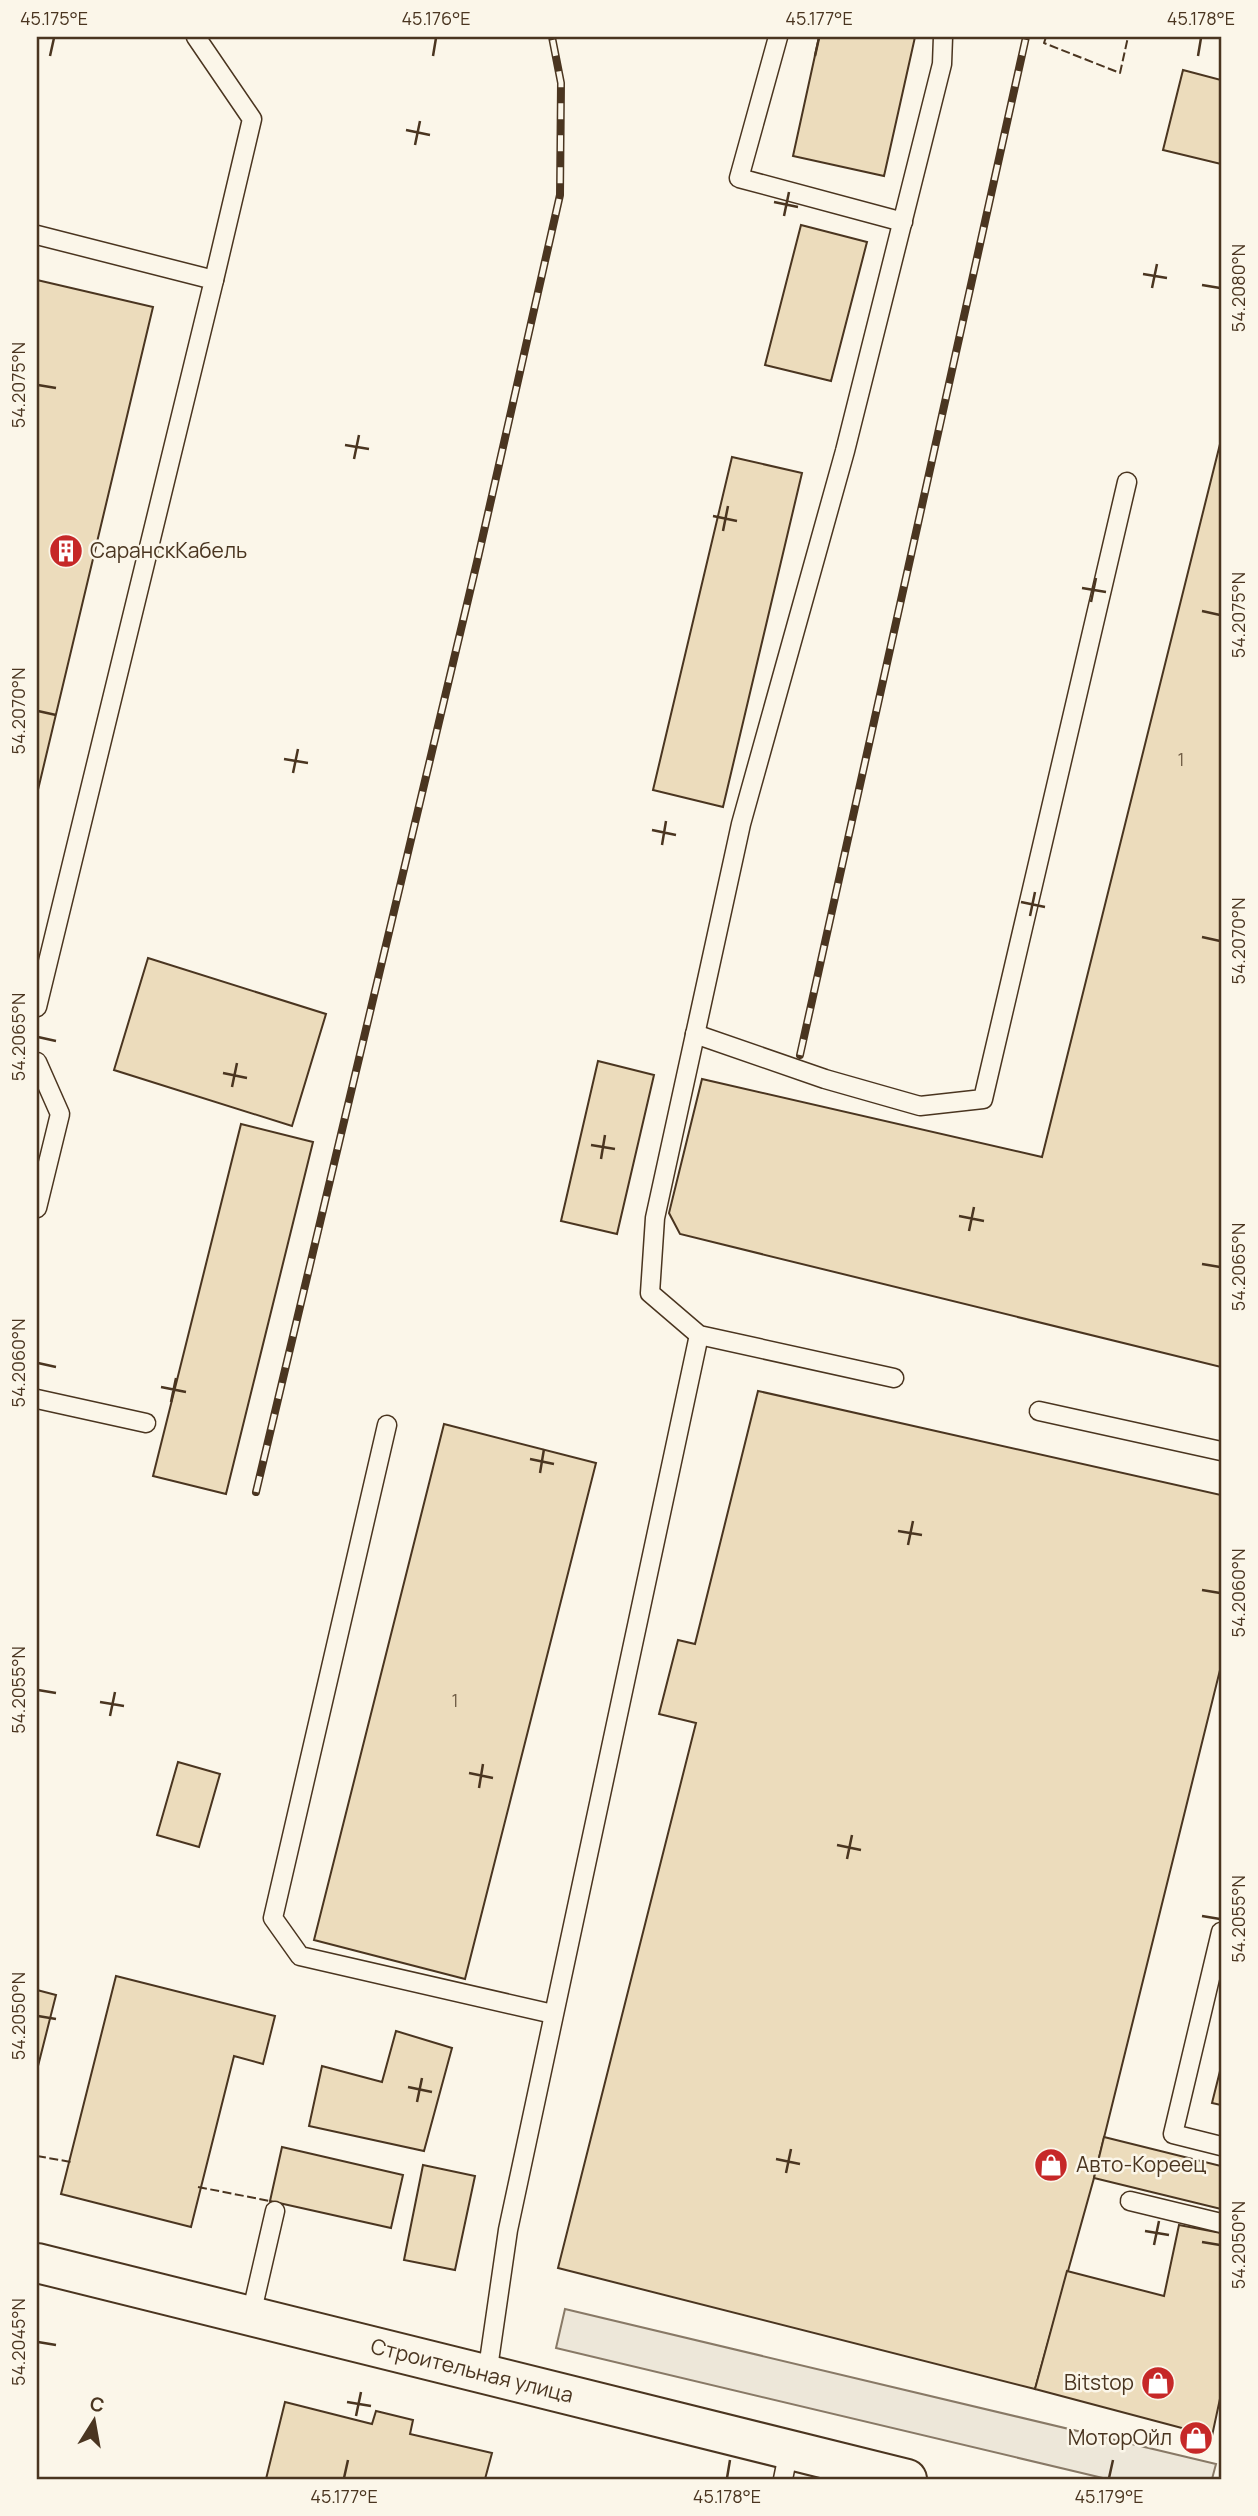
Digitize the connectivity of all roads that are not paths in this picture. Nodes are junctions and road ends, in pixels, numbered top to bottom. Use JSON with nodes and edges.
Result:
{"nodes":[{"id":1,"x":196,"y":37,"type":"edge"},
{"id":2,"x":778,"y":37,"type":"edge"},
{"id":3,"x":943,"y":37,"type":"edge"},
{"id":4,"x":903,"y":222,"type":"junction"},
{"id":5,"x":37,"y":235,"type":"edge"},
{"id":6,"x":214,"y":280,"type":"junction"},
{"id":7,"x":1127,"y":482,"type":"dead end"},
{"id":8,"x":37,"y":1007,"type":"edge"},
{"id":9,"x":695,"y":1034,"type":"junction"},
{"id":10,"x":37,"y":1062,"type":"edge"},
{"id":11,"x":37,"y":1208,"type":"edge"},
{"id":12,"x":698,"y":1335,"type":"junction"},
{"id":13,"x":894,"y":1378,"type":"dead end"},
{"id":14,"x":37,"y":1399,"type":"edge"},
{"id":15,"x":1039,"y":1410,"type":"dead end"},
{"id":16,"x":146,"y":1423,"type":"dead end"},
{"id":17,"x":387,"y":1425,"type":"dead end"},
{"id":18,"x":1221,"y":1451,"type":"edge"},
{"id":19,"x":1221,"y":1932,"type":"edge"},
{"id":20,"x":553,"y":2014,"type":"junction"},
{"id":21,"x":1221,"y":2146,"type":"edge"},
{"id":22,"x":1130,"y":2201,"type":"dead end"},
{"id":23,"x":275,"y":2210,"type":"dead end"},
{"id":24,"x":1221,"y":2223,"type":"edge"},
{"id":25,"x":37,"y":2263,"type":"edge"},
{"id":26,"x":251,"y":2315,"type":"junction"},
{"id":27,"x":488,"y":2375,"type":"junction"},
{"id":28,"x":786,"y":2465,"type":"edge"},
{"id":29,"x":907,"y":2479,"type":"edge"}],
"edges":[{"from":1,"to":6,"type":"lane"},
{"from":2,"to":4,"type":"lane"},
{"from":3,"to":4,"type":"lane"},
{"from":4,"to":9,"type":"lane"},
{"from":5,"to":6,"type":"lane"},
{"from":6,"to":8,"type":"lane"},
{"from":7,"to":9,"type":"lane"},
{"from":9,"to":12,"type":"lane"},
{"from":10,"to":11,"type":"lane"},
{"from":12,"to":13,"type":"lane"},
{"from":12,"to":20,"type":"lane"},
{"from":14,"to":16,"type":"lane"},
{"from":15,"to":18,"type":"lane"},
{"from":17,"to":20,"type":"lane"},
{"from":19,"to":21,"type":"lane"},
{"from":20,"to":27,"type":"lane"},
{"from":22,"to":24,"type":"lane"},
{"from":23,"to":26,"type":"lane"},
{"from":25,"to":26,"type":"street","name":"Строительная улица"},
{"from":26,"to":27,"type":"street","name":"Строительная улица"},
{"from":27,"to":28,"type":"street","name":"Строительная улица"},
{"from":28,"to":29,"type":"street","name":"Строительная улица"}]}
